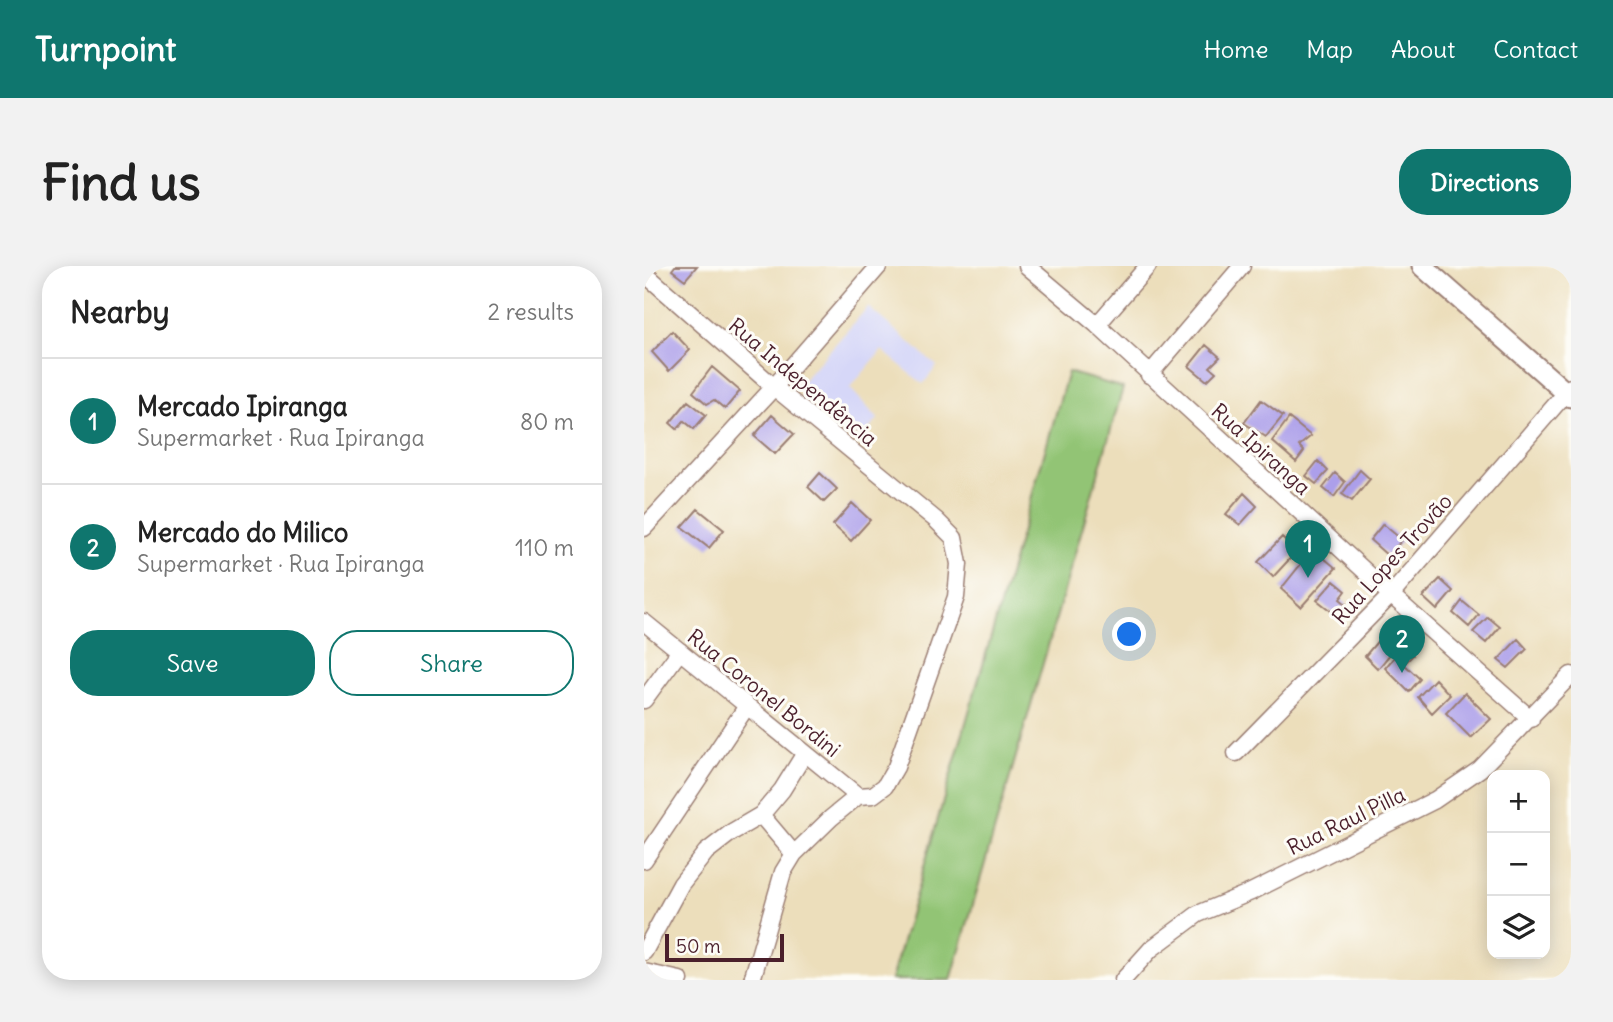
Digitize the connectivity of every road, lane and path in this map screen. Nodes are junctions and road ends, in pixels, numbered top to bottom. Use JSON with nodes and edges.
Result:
{"nodes":[{"id":1,"x":879,"y":266,"type":"edge"},
{"id":2,"x":1027,"y":266,"type":"edge"},
{"id":3,"x":1148,"y":266,"type":"edge"},
{"id":4,"x":1242,"y":266,"type":"edge"},
{"id":5,"x":1422,"y":266,"type":"edge"},
{"id":6,"x":644,"y":273,"type":"edge"},
{"id":7,"x":1097,"y":326,"type":"junction"},
{"id":8,"x":1149,"y":375,"type":"junction"},
{"id":9,"x":774,"y":387,"type":"junction"},
{"id":10,"x":1569,"y":392,"type":"edge"},
{"id":11,"x":644,"y":528,"type":"edge"},
{"id":12,"x":1391,"y":596,"type":"junction"},
{"id":13,"x":644,"y":622,"type":"edge"},
{"id":14,"x":680,"y":651,"type":"junction"},
{"id":15,"x":1571,"y":675,"type":"edge"},
{"id":16,"x":644,"y":700,"type":"edge"},
{"id":17,"x":747,"y":706,"type":"junction"},
{"id":18,"x":1531,"y":719,"type":"junction"},
{"id":19,"x":805,"y":753,"type":"junction"},
{"id":20,"x":1236,"y":753,"type":"dead end"},
{"id":21,"x":858,"y":796,"type":"junction"},
{"id":22,"x":761,"y":816,"type":"junction"},
{"id":23,"x":794,"y":854,"type":"junction"},
{"id":24,"x":644,"y":859,"type":"edge"},
{"id":25,"x":644,"y":952,"type":"edge"},
{"id":26,"x":644,"y":972,"type":"edge"},
{"id":27,"x":680,"y":980,"type":"edge"},
{"id":28,"x":752,"y":980,"type":"edge"},
{"id":29,"x":1123,"y":980,"type":"edge"}],
"edges":[{"from":1,"to":9,"type":"street"},
{"from":2,"to":7,"type":"street","name":"Rua Ipiranga"},
{"from":3,"to":7,"type":"street"},
{"from":4,"to":8,"type":"street"},
{"from":5,"to":10,"type":"street"},
{"from":6,"to":9,"type":"street","name":"Rua Independência"},
{"from":7,"to":8,"type":"street","name":"Rua Ipiranga"},
{"from":8,"to":12,"type":"street","name":"Rua Ipiranga"},
{"from":9,"to":11,"type":"street"},
{"from":9,"to":21,"type":"street","name":"Rua Independência"},
{"from":10,"to":12,"type":"street","name":"Rua Lopes Trovão"},
{"from":12,"to":18,"type":"street","name":"Rua Ipiranga"},
{"from":12,"to":20,"type":"street","name":"Rua Lopes Trovão"},
{"from":13,"to":14,"type":"street","name":"Rua Coronel Bordini"},
{"from":14,"to":16,"type":"street"},
{"from":14,"to":17,"type":"street","name":"Rua Coronel Bordini"},
{"from":15,"to":18,"type":"street","name":"Rua Raul Pilla"},
{"from":17,"to":19,"type":"street","name":"Rua Coronel Bordini"},
{"from":17,"to":24,"type":"street"},
{"from":18,"to":29,"type":"street","name":"Rua Raul Pilla"},
{"from":19,"to":21,"type":"street","name":"Rua Coronel Bordini"},
{"from":19,"to":22,"type":"street"},
{"from":21,"to":23,"type":"street","name":"Rua Independência"},
{"from":22,"to":23,"type":"street"},
{"from":22,"to":25,"type":"street"},
{"from":23,"to":28,"type":"street"},
{"from":26,"to":27,"type":"street"}]}
